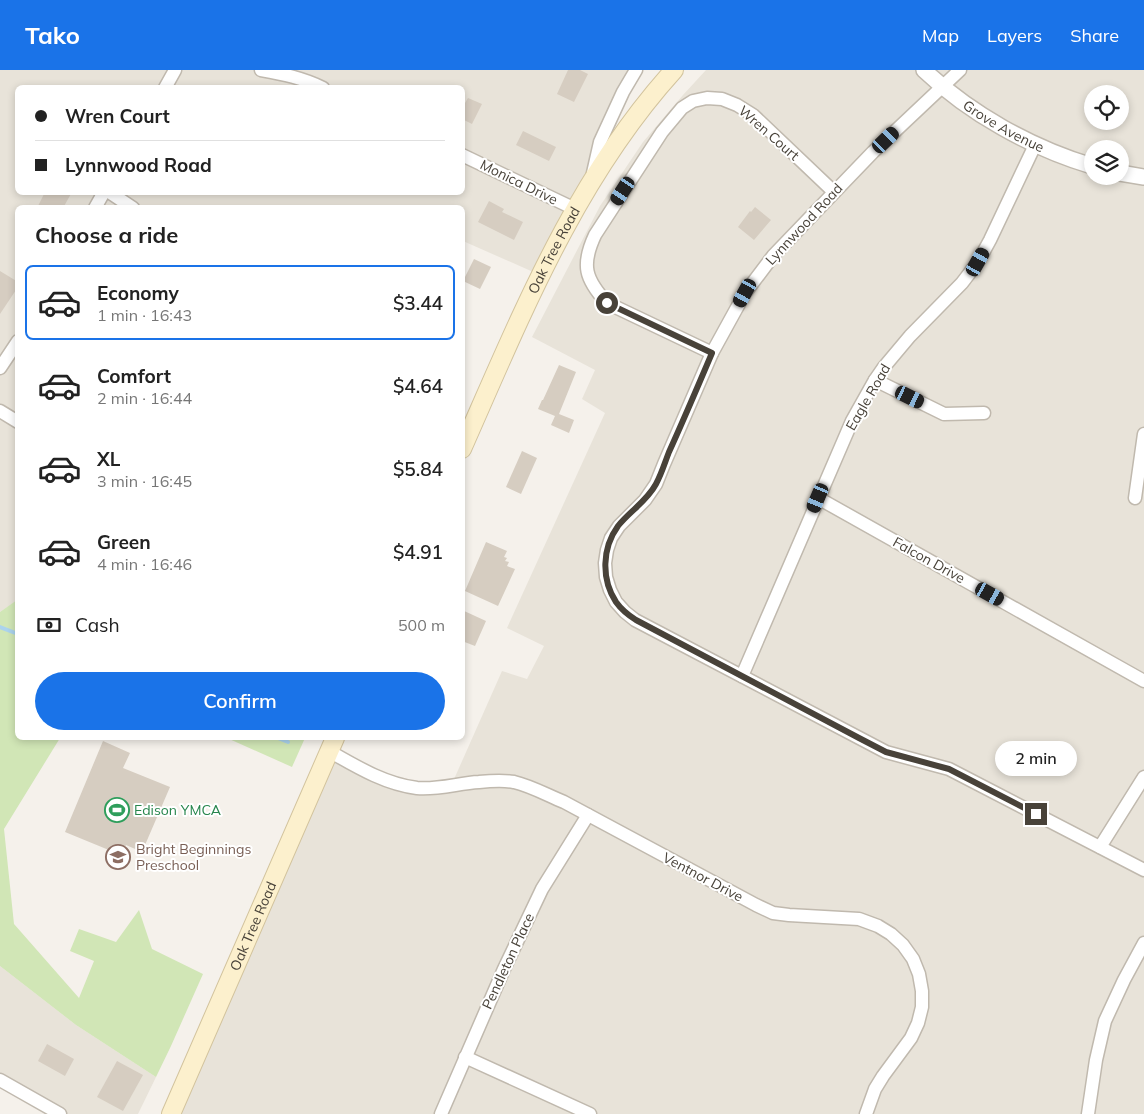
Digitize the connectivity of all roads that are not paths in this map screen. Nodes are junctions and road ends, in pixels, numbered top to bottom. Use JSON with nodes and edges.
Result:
{"nodes":[{"id":1,"x":175,"y":70,"type":"edge"},
{"id":2,"x":261,"y":70,"type":"edge"},
{"id":3,"x":636,"y":70,"type":"edge"},
{"id":4,"x":674,"y":70,"type":"edge"},
{"id":5,"x":924,"y":70,"type":"edge"},
{"id":6,"x":960,"y":70,"type":"edge"},
{"id":7,"x":167,"y":85,"type":"edge"},
{"id":8,"x":317,"y":85,"type":"edge"},
{"id":9,"x":942,"y":87,"type":"junction"},
{"id":10,"x":1035,"y":145,"type":"junction"},
{"id":11,"x":465,"y":155,"type":"edge"},
{"id":12,"x":1084,"y":163,"type":"edge"},
{"id":13,"x":1129,"y":174,"type":"edge"},
{"id":14,"x":1144,"y":177,"type":"edge"},
{"id":15,"x":591,"y":182,"type":"junction"},
{"id":16,"x":834,"y":192,"type":"junction"},
{"id":17,"x":113,"y":195,"type":"edge"},
{"id":18,"x":128,"y":205,"type":"edge"},
{"id":19,"x":574,"y":209,"type":"junction"},
{"id":20,"x":15,"y":346,"type":"edge"},
{"id":21,"x":712,"y":353,"type":"junction"},
{"id":22,"x":0,"y":368,"type":"edge"},
{"id":23,"x":875,"y":380,"type":"junction"},
{"id":24,"x":0,"y":411,"type":"edge"},
{"id":25,"x":984,"y":413,"type":"dead end"},
{"id":26,"x":15,"y":420,"type":"edge"},
{"id":27,"x":1144,"y":434,"type":"edge"},
{"id":28,"x":465,"y":442,"type":"edge"},
{"id":29,"x":818,"y":498,"type":"junction"},
{"id":30,"x":1135,"y":498,"type":"dead end"},
{"id":31,"x":742,"y":676,"type":"junction"},
{"id":32,"x":1144,"y":681,"type":"edge"},
{"id":33,"x":332,"y":744,"type":"edge"},
{"id":34,"x":1144,"y":777,"type":"edge"},
{"id":35,"x":588,"y":815,"type":"junction"},
{"id":36,"x":1100,"y":847,"type":"junction"},
{"id":37,"x":1144,"y":870,"type":"edge"},
{"id":38,"x":1144,"y":943,"type":"edge"},
{"id":39,"x":465,"y":1057,"type":"junction"},
{"id":40,"x":0,"y":1080,"type":"edge"},
{"id":41,"x":60,"y":1114,"type":"edge"},
{"id":42,"x":171,"y":1114,"type":"edge"},
{"id":43,"x":440,"y":1114,"type":"edge"},
{"id":44,"x":590,"y":1114,"type":"edge"},
{"id":45,"x":866,"y":1114,"type":"edge"},
{"id":46,"x":1088,"y":1114,"type":"edge"}],
"edges":[{"from":1,"to":7,"type":"street"},
{"from":2,"to":8,"type":"street"},
{"from":3,"to":15,"type":"street"},
{"from":4,"to":15,"type":"main road","name":"Oak Tree Road"},
{"from":5,"to":9,"type":"street","name":"Grove Avenue"},
{"from":6,"to":9,"type":"street","name":"Lynnwood Road"},
{"from":9,"to":10,"type":"street","name":"Grove Avenue"},
{"from":9,"to":16,"type":"street","name":"Lynnwood Road"},
{"from":10,"to":12,"type":"street","name":"Grove Avenue"},
{"from":10,"to":23,"type":"street","name":"Eagle Road"},
{"from":11,"to":19,"type":"street","name":"Monica Drive"},
{"from":13,"to":14,"type":"street"},
{"from":15,"to":19,"type":"main road","name":"Oak Tree Road"},
{"from":16,"to":21,"type":"street","name":"Lynnwood Road"},
{"from":16,"to":21,"type":"street","name":"Wren Court"},
{"from":17,"to":18,"type":"street"},
{"from":19,"to":28,"type":"main road","name":"Oak Tree Road"},
{"from":20,"to":22,"type":"street"},
{"from":21,"to":31,"type":"street","name":"Lynnwood Road"},
{"from":23,"to":25,"type":"street"},
{"from":23,"to":29,"type":"street","name":"Eagle Road"},
{"from":24,"to":26,"type":"street"},
{"from":27,"to":30,"type":"street"},
{"from":29,"to":31,"type":"street","name":"Eagle Road"},
{"from":29,"to":32,"type":"street","name":"Falcon Drive"},
{"from":31,"to":36,"type":"street","name":"Lynnwood Road"},
{"from":33,"to":35,"type":"street","name":"Ventnor Drive"},
{"from":33,"to":42,"type":"main road","name":"Oak Tree Road"},
{"from":34,"to":36,"type":"street"},
{"from":35,"to":39,"type":"street","name":"Pendleton Place"},
{"from":35,"to":45,"type":"street","name":"Ventnor Drive"},
{"from":36,"to":37,"type":"street","name":"Lynnwood Road"},
{"from":38,"to":46,"type":"street"},
{"from":39,"to":43,"type":"street","name":"Pendleton Place"},
{"from":39,"to":44,"type":"street"},
{"from":40,"to":41,"type":"street"}]}
